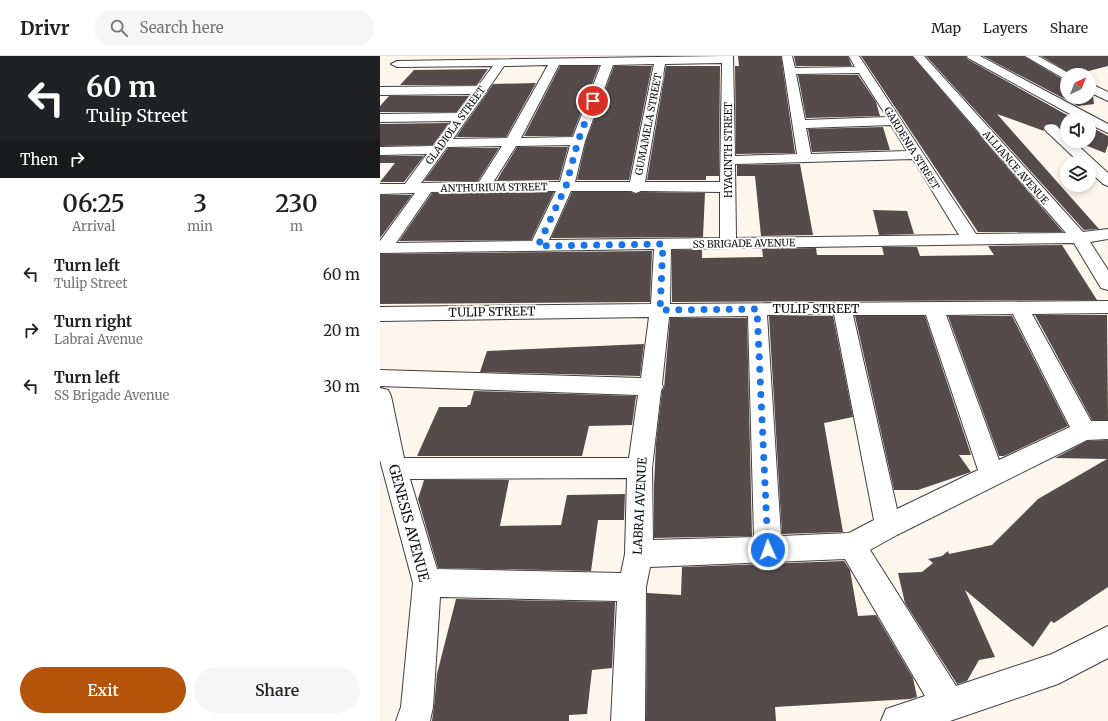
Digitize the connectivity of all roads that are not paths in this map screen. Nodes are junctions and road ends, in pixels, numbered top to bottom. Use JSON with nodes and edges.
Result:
{"nodes":[{"id":1,"x":405,"y":56,"type":"edge"},
{"id":2,"x":786,"y":56,"type":"edge"},
{"id":3,"x":854,"y":56,"type":"edge"},
{"id":4,"x":918,"y":56,"type":"edge"},
{"id":5,"x":972,"y":56,"type":"edge"},
{"id":6,"x":1030,"y":56,"type":"edge"},
{"id":7,"x":728,"y":58,"type":"edge"},
{"id":8,"x":395,"y":59,"type":"edge"},
{"id":9,"x":642,"y":59,"type":"edge"},
{"id":10,"x":660,"y":61,"type":"junction"},
{"id":11,"x":555,"y":62,"type":"junction"},
{"id":12,"x":608,"y":62,"type":"junction"},
{"id":13,"x":501,"y":63,"type":"junction"},
{"id":14,"x":863,"y":70,"type":"junction"},
{"id":15,"x":789,"y":71,"type":"junction"},
{"id":16,"x":1060,"y":72,"type":"edge"},
{"id":17,"x":388,"y":73,"type":"dead end"},
{"id":18,"x":480,"y":90,"type":"junction"},
{"id":19,"x":380,"y":91,"type":"edge"},
{"id":20,"x":1096,"y":91,"type":"edge"},
{"id":21,"x":1108,"y":97,"type":"edge"},
{"id":22,"x":1076,"y":112,"type":"edge"},
{"id":23,"x":461,"y":117,"type":"junction"},
{"id":24,"x":380,"y":118,"type":"edge"},
{"id":25,"x":895,"y":121,"type":"junction"},
{"id":26,"x":1096,"y":123,"type":"edge"},
{"id":27,"x":799,"y":124,"type":"junction"},
{"id":28,"x":1050,"y":128,"type":"dead end"},
{"id":29,"x":1108,"y":129,"type":"edge"},
{"id":30,"x":578,"y":141,"type":"junction"},
{"id":31,"x":512,"y":142,"type":"junction"},
{"id":32,"x":440,"y":146,"type":"junction"},
{"id":33,"x":380,"y":151,"type":"edge"},
{"id":34,"x":917,"y":155,"type":"junction"},
{"id":35,"x":805,"y":159,"type":"junction"},
{"id":36,"x":728,"y":160,"type":"junction"},
{"id":37,"x":1108,"y":181,"type":"edge"},
{"id":38,"x":484,"y":186,"type":"junction"},
{"id":39,"x":566,"y":186,"type":"junction"},
{"id":40,"x":418,"y":188,"type":"junction"},
{"id":41,"x":636,"y":188,"type":"junction"},
{"id":42,"x":728,"y":188,"type":"junction"},
{"id":43,"x":380,"y":189,"type":"edge"},
{"id":44,"x":1108,"y":234,"type":"edge"},
{"id":45,"x":1079,"y":238,"type":"junction"},
{"id":46,"x":971,"y":240,"type":"junction"},
{"id":47,"x":728,"y":243,"type":"junction"},
{"id":48,"x":663,"y":244,"type":"junction"},
{"id":49,"x":538,"y":246,"type":"junction"},
{"id":50,"x":382,"y":248,"type":"edge"},
{"id":51,"x":1108,"y":284,"type":"edge"},
{"id":52,"x":842,"y":308,"type":"junction"},
{"id":53,"x":1019,"y":308,"type":"junction"},
{"id":54,"x":1108,"y":308,"type":"edge"},
{"id":55,"x":757,"y":309,"type":"junction"},
{"id":56,"x":934,"y":309,"type":"junction"},
{"id":57,"x":660,"y":310,"type":"junction"},
{"id":58,"x":380,"y":314,"type":"edge"},
{"id":59,"x":380,"y":378,"type":"edge"},
{"id":60,"x":652,"y":387,"type":"junction"},
{"id":61,"x":380,"y":396,"type":"edge"},
{"id":62,"x":1096,"y":431,"type":"edge"},
{"id":63,"x":640,"y":468,"type":"junction"},
{"id":64,"x":394,"y":469,"type":"junction"},
{"id":65,"x":992,"y":475,"type":"junction"},
{"id":66,"x":888,"y":526,"type":"junction"},
{"id":67,"x":852,"y":546,"type":"junction"},
{"id":68,"x":768,"y":550,"type":"junction"},
{"id":69,"x":639,"y":554,"type":"junction"},
{"id":70,"x":427,"y":583,"type":"junction"},
{"id":71,"x":632,"y":587,"type":"junction"},
{"id":72,"x":1108,"y":641,"type":"edge"},
{"id":73,"x":949,"y":704,"type":"junction"},
{"id":74,"x":413,"y":721,"type":"edge"},
{"id":75,"x":628,"y":721,"type":"edge"},
{"id":76,"x":898,"y":721,"type":"edge"}],
"edges":[{"from":1,"to":8,"type":"street"},
{"from":2,"to":15,"type":"street"},
{"from":3,"to":14,"type":"street","name":"GARDENIA STREET"},
{"from":4,"to":45,"type":"street","name":"ALLIANCE AVENUE"},
{"from":5,"to":22,"type":"street"},
{"from":6,"to":16,"type":"street"},
{"from":7,"to":10,"type":"street"},
{"from":7,"to":36,"type":"street","name":"HYACINTH STREET"},
{"from":8,"to":13,"type":"street"},
{"from":8,"to":17,"type":"street"},
{"from":9,"to":10,"type":"street"},
{"from":9,"to":12,"type":"street"},
{"from":10,"to":41,"type":"street","name":"GUMAMELA STREET"},
{"from":11,"to":12,"type":"street"},
{"from":11,"to":13,"type":"street"},
{"from":11,"to":31,"type":"street"},
{"from":12,"to":30,"type":"street"},
{"from":13,"to":18,"type":"street","name":"GLADIOLA STREET"},
{"from":14,"to":15,"type":"street"},
{"from":14,"to":25,"type":"street","name":"GARDENIA STREET"},
{"from":15,"to":27,"type":"street"},
{"from":18,"to":19,"type":"street"},
{"from":18,"to":23,"type":"street","name":"GLADIOLA STREET"},
{"from":20,"to":21,"type":"street"},
{"from":23,"to":24,"type":"street"},
{"from":23,"to":32,"type":"street","name":"GLADIOLA STREET"},
{"from":25,"to":27,"type":"street"},
{"from":25,"to":34,"type":"street","name":"GARDENIA STREET"},
{"from":26,"to":29,"type":"street"},
{"from":27,"to":35,"type":"street"},
{"from":28,"to":37,"type":"street"},
{"from":30,"to":31,"type":"street"},
{"from":30,"to":39,"type":"street"},
{"from":31,"to":32,"type":"street"},
{"from":31,"to":38,"type":"street"},
{"from":32,"to":33,"type":"street"},
{"from":32,"to":40,"type":"street","name":"GLADIOLA STREET"},
{"from":34,"to":35,"type":"street"},
{"from":34,"to":46,"type":"street","name":"GARDENIA STREET"},
{"from":35,"to":36,"type":"street"},
{"from":36,"to":42,"type":"street","name":"HYACINTH STREET"},
{"from":38,"to":39,"type":"street","name":"ANTHURIUM STREET"},
{"from":38,"to":40,"type":"street","name":"ANTHURIUM STREET"},
{"from":39,"to":41,"type":"street","name":"ANTHURIUM STREET"},
{"from":39,"to":49,"type":"street"},
{"from":40,"to":43,"type":"street","name":"ANTHURIUM STREET"},
{"from":40,"to":50,"type":"street","name":"GLADIOLA STREET"},
{"from":41,"to":42,"type":"street","name":"ANTHURIUM STREET"},
{"from":42,"to":47,"type":"street","name":"HYACINTH STREET"},
{"from":44,"to":45,"type":"street","name":"SS BRIGADE AVENUE"},
{"from":45,"to":46,"type":"street","name":"SS BRIGADE AVENUE"},
{"from":45,"to":51,"type":"street","name":"ALLIANCE AVENUE"},
{"from":46,"to":47,"type":"street","name":"SS BRIGADE AVENUE"},
{"from":47,"to":48,"type":"street","name":"SS BRIGADE AVENUE"},
{"from":48,"to":49,"type":"street","name":"SS BRIGADE AVENUE"},
{"from":48,"to":57,"type":"street","name":"LABRAI AVENUE"},
{"from":49,"to":50,"type":"street","name":"SS BRIGADE AVENUE"},
{"from":52,"to":55,"type":"street","name":"TULIP STREET"},
{"from":52,"to":56,"type":"street","name":"TULIP STREET"},
{"from":52,"to":66,"type":"street"},
{"from":53,"to":54,"type":"street","name":"TULIP STREET"},
{"from":53,"to":56,"type":"street","name":"TULIP STREET"},
{"from":53,"to":62,"type":"street"},
{"from":55,"to":57,"type":"street","name":"TULIP STREET"},
{"from":55,"to":68,"type":"street"},
{"from":56,"to":65,"type":"street"},
{"from":57,"to":58,"type":"street","name":"TULIP STREET"},
{"from":57,"to":60,"type":"street","name":"LABRAI AVENUE"},
{"from":59,"to":60,"type":"street"},
{"from":60,"to":63,"type":"street","name":"LABRAI AVENUE"},
{"from":61,"to":64,"type":"street","name":"GENESIS AVENUE"},
{"from":62,"to":65,"type":"street"},
{"from":63,"to":64,"type":"street"},
{"from":63,"to":69,"type":"street","name":"LABRAI AVENUE"},
{"from":64,"to":70,"type":"street","name":"GENESIS AVENUE"},
{"from":65,"to":66,"type":"street"},
{"from":66,"to":67,"type":"street"},
{"from":67,"to":68,"type":"street"},
{"from":67,"to":73,"type":"street"},
{"from":68,"to":69,"type":"street"},
{"from":69,"to":71,"type":"street","name":"LABRAI AVENUE"},
{"from":70,"to":71,"type":"street"},
{"from":70,"to":74,"type":"street","name":"GENESIS AVENUE"},
{"from":71,"to":75,"type":"street","name":"LABRAI AVENUE"},
{"from":72,"to":73,"type":"street"},
{"from":73,"to":76,"type":"street"}]}
